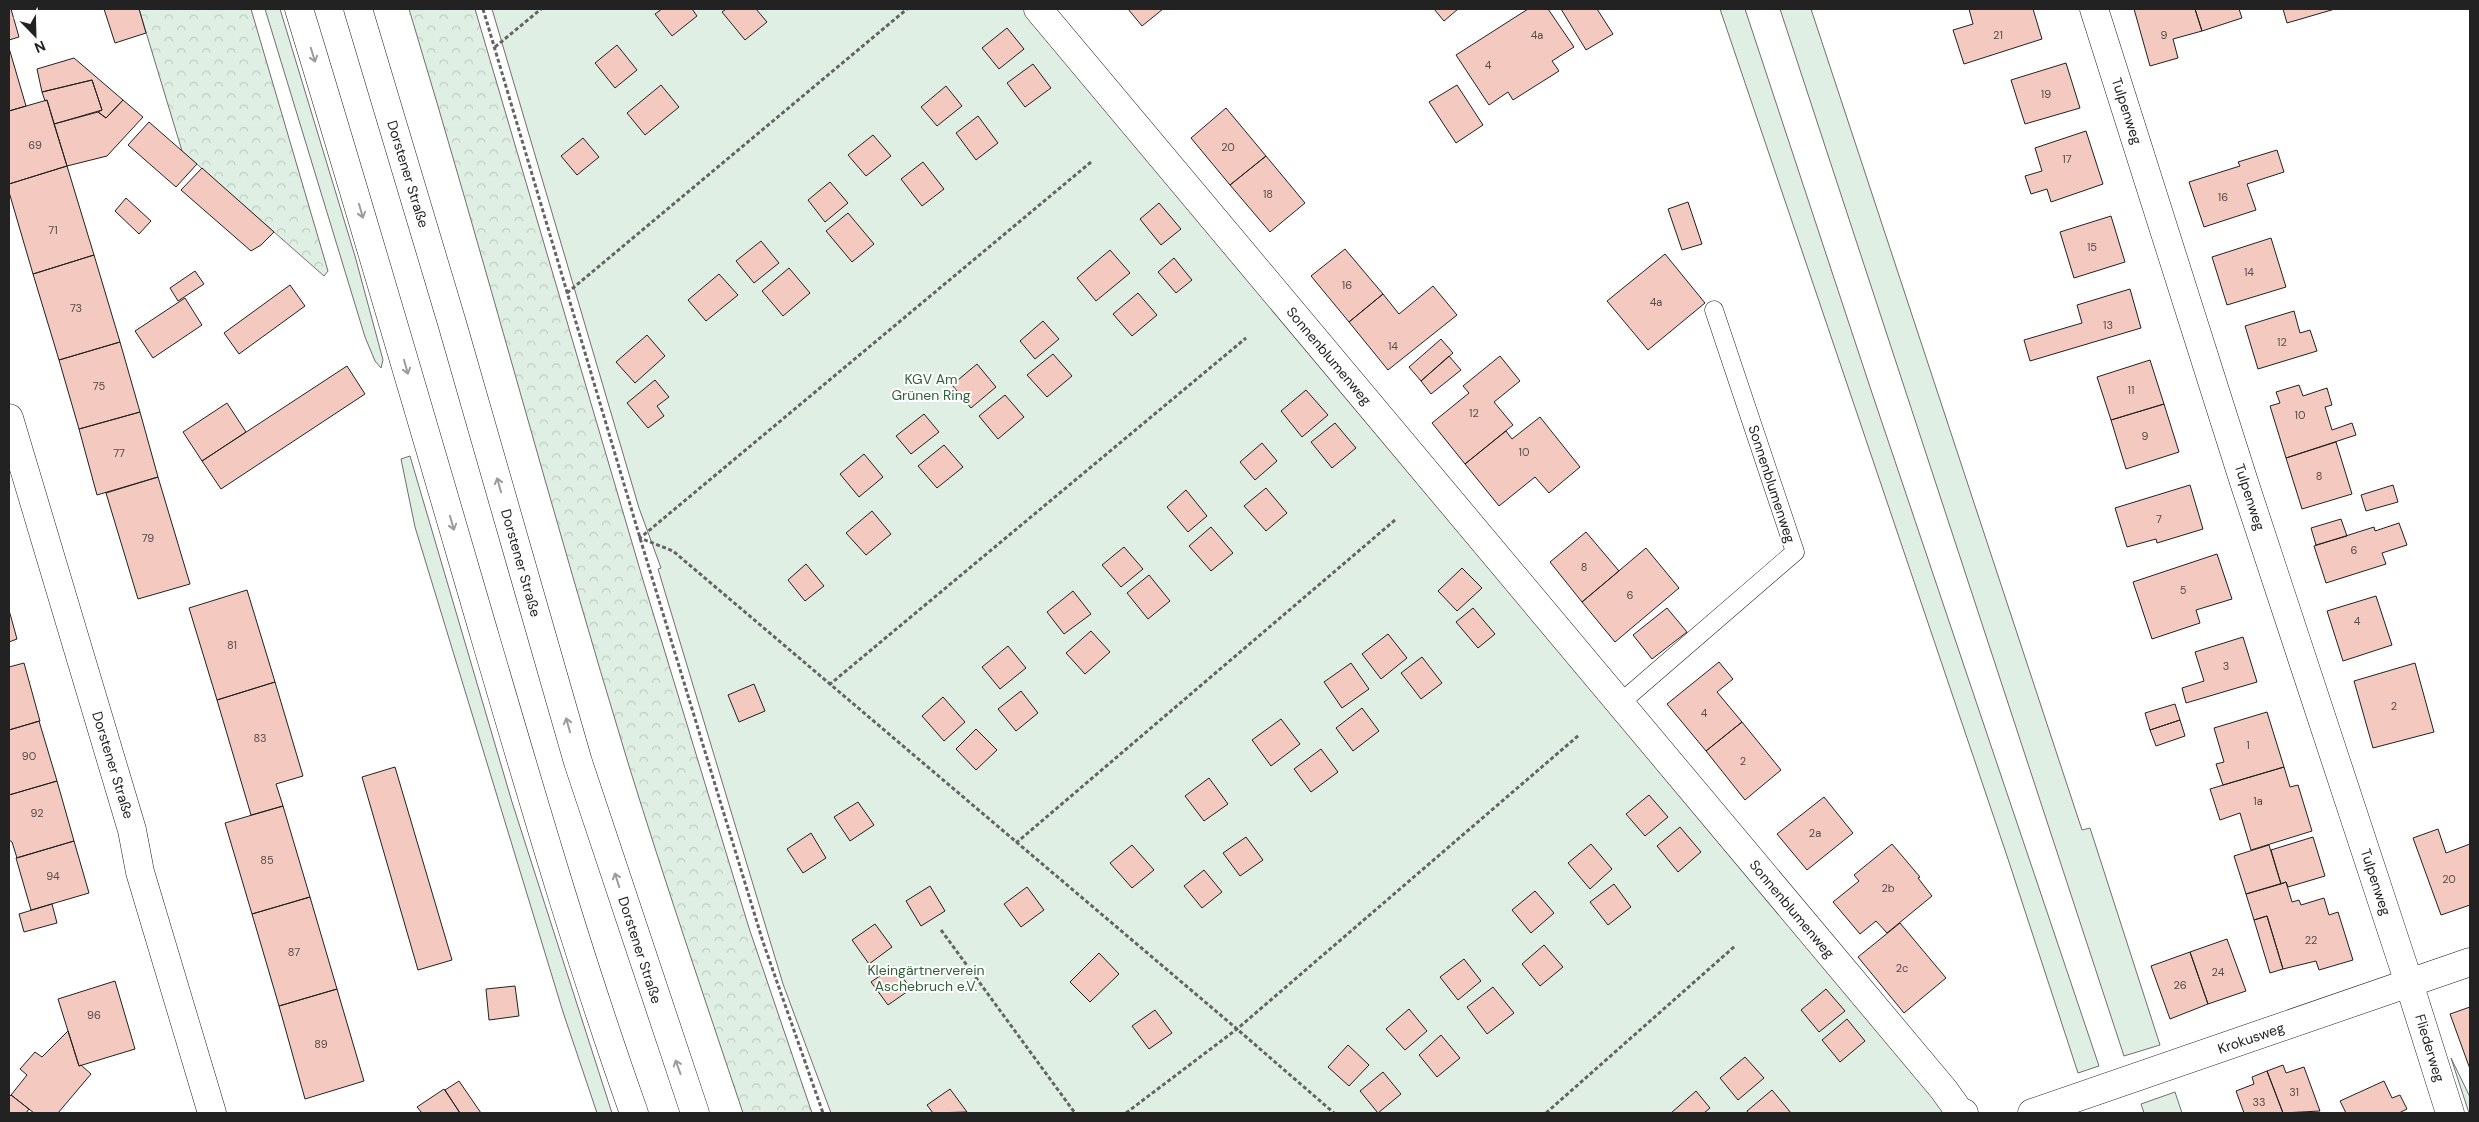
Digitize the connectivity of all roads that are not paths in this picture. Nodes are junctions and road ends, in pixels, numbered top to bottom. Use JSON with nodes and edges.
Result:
{"nodes":[{"id":1,"x":299,"y":9,"type":"edge"},
{"id":2,"x":358,"y":9,"type":"edge"},
{"id":3,"x":1038,"y":9,"type":"edge"},
{"id":4,"x":2094,"y":9,"type":"edge"},
{"id":5,"x":1714,"y":310,"type":"dead end"},
{"id":6,"x":9,"y":418,"type":"edge"},
{"id":7,"x":1619,"y":704,"type":"junction"},
{"id":8,"x":2470,"y":962,"type":"edge"},
{"id":9,"x":2410,"y":984,"type":"junction"},
{"id":10,"x":212,"y":1113,"type":"edge"},
{"id":11,"x":634,"y":1113,"type":"edge"},
{"id":12,"x":695,"y":1113,"type":"edge"},
{"id":13,"x":1964,"y":1113,"type":"edge"},
{"id":14,"x":2032,"y":1113,"type":"edge"},
{"id":15,"x":2450,"y":1113,"type":"edge"}],
"edges":[{"from":1,"to":11,"type":"street","one_way":true},
{"from":12,"to":2,"type":"street","name":"Dorstener Straße","one_way":true},
{"from":3,"to":7,"type":"street","name":"Sonnenblumenweg"},
{"from":4,"to":9,"type":"street","name":"Tulpenweg"},
{"from":5,"to":7,"type":"lane","name":"Sonnenblumenweg"},
{"from":6,"to":10,"type":"street","name":"Dorstener Straße"},
{"from":7,"to":13,"type":"street","name":"Sonnenblumenweg"},
{"from":8,"to":9,"type":"street","name":"Krokusweg"},
{"from":9,"to":14,"type":"street","name":"Krokusweg"},
{"from":9,"to":15,"type":"street","name":"Fliederweg"}]}
